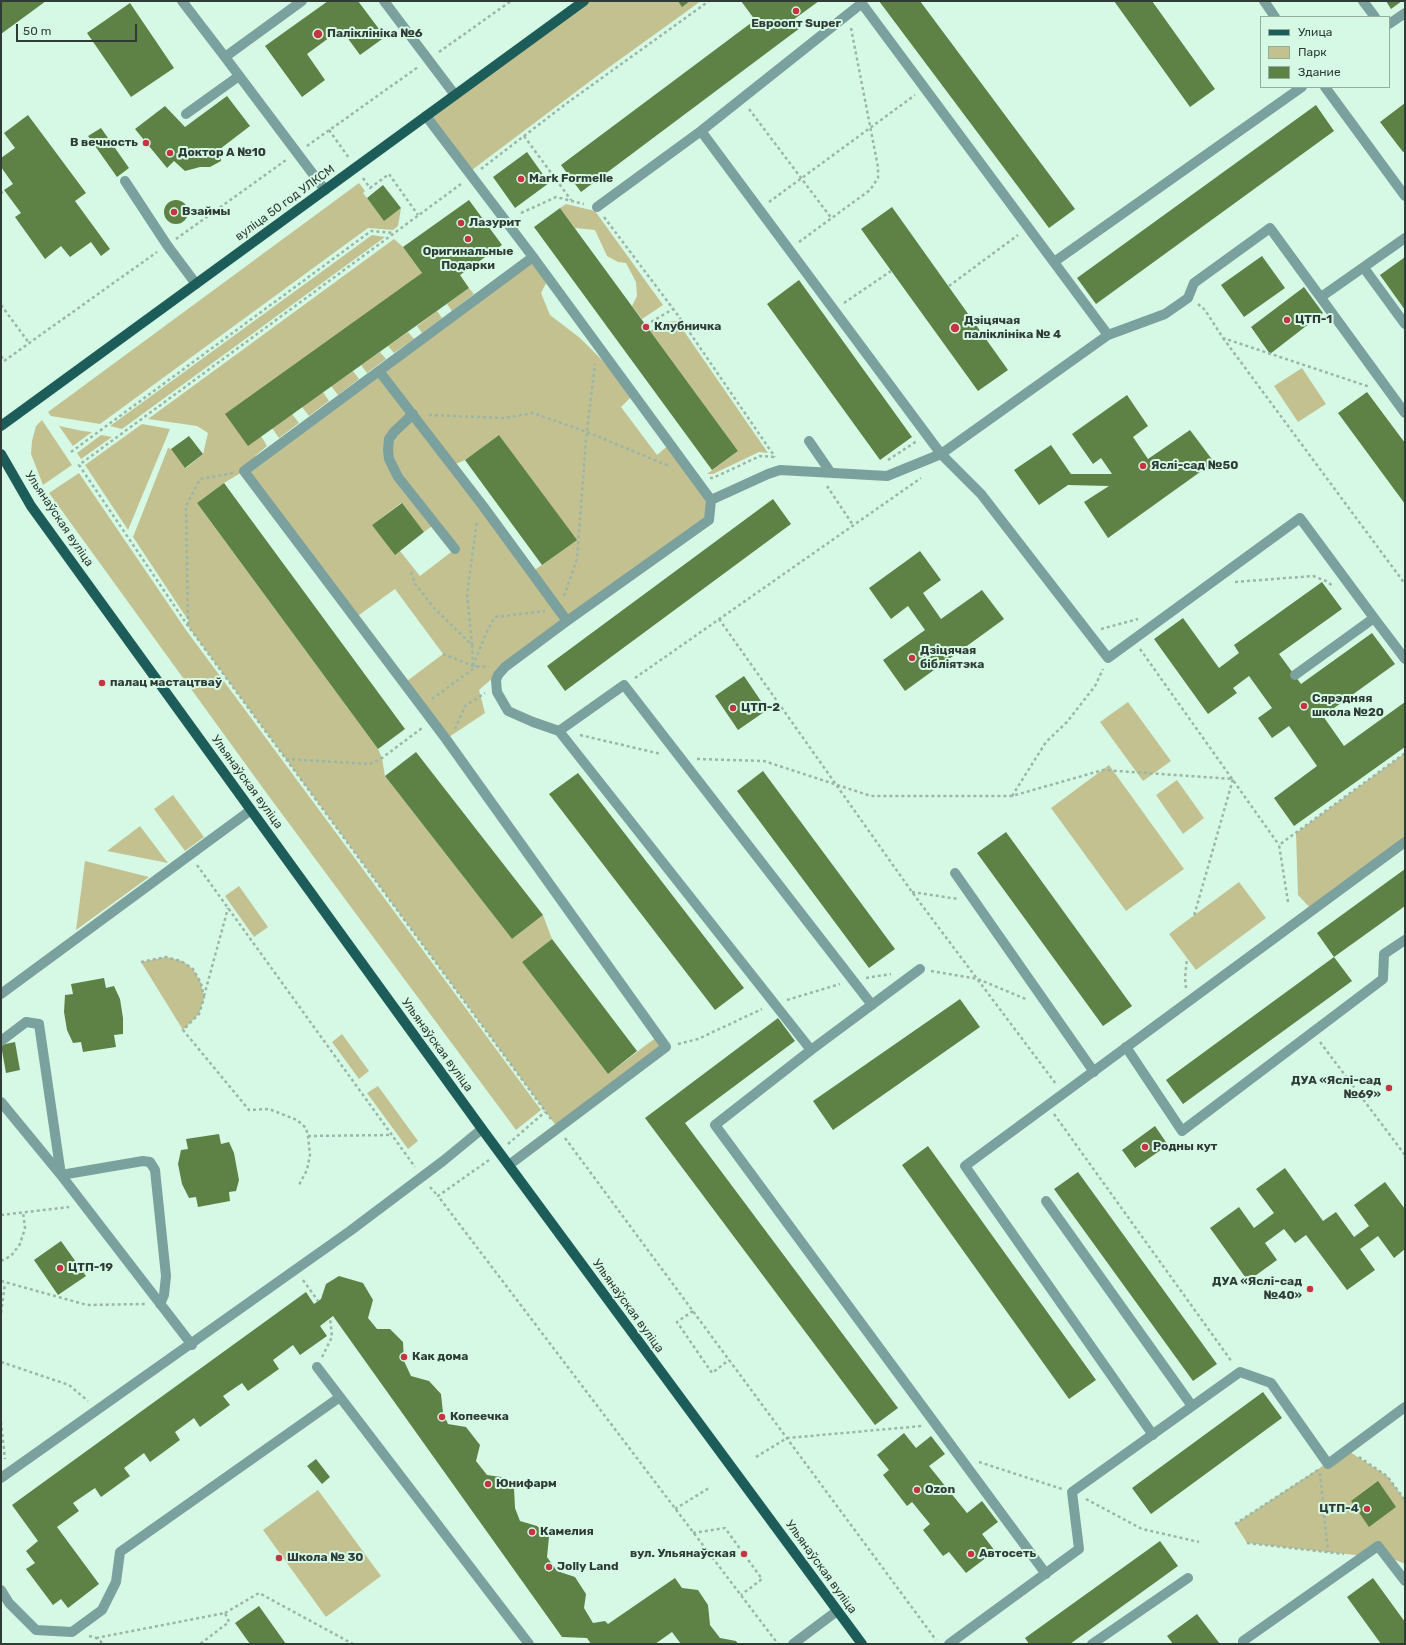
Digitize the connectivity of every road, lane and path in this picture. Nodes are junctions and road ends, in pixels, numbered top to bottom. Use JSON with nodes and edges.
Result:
{"nodes":[{"id":1,"x":182,"y":1,"type":"edge"},
{"id":2,"x":302,"y":1,"type":"edge"},
{"id":3,"x":384,"y":1,"type":"edge"},
{"id":4,"x":511,"y":1,"type":"edge"},
{"id":5,"x":584,"y":1,"type":"edge"},
{"id":6,"x":709,"y":1,"type":"edge"},
{"id":7,"x":1264,"y":1,"type":"edge"},
{"id":8,"x":1363,"y":1,"type":"edge"},
{"id":9,"x":861,"y":2,"type":"edge"},
{"id":10,"x":1405,"y":13,"type":"edge"},
{"id":11,"x":848,"y":14,"type":"junction"},
{"id":12,"x":1274,"y":16,"type":"edge"},
{"id":13,"x":1374,"y":16,"type":"edge"},
{"id":14,"x":1390,"y":23,"type":"edge"},
{"id":15,"x":225,"y":57,"type":"junction"},
{"id":16,"x":428,"y":60,"type":"junction"},
{"id":17,"x":238,"y":76,"type":"junction"},
{"id":18,"x":925,"y":88,"type":"junction"},
{"id":19,"x":1301,"y":88,"type":"edge"},
{"id":20,"x":1326,"y":88,"type":"edge"},
{"id":21,"x":455,"y":95,"type":"junction"},
{"id":22,"x":742,"y":99,"type":"junction"},
{"id":23,"x":186,"y":114,"type":"dead end"},
{"id":24,"x":426,"y":116,"type":"junction"},
{"id":25,"x":870,"y":128,"type":"junction"},
{"id":26,"x":329,"y":130,"type":"junction"},
{"id":27,"x":701,"y":131,"type":"junction"},
{"id":28,"x":524,"y":136,"type":"junction"},
{"id":29,"x":297,"y":153,"type":"junction"},
{"id":30,"x":356,"y":168,"type":"junction"},
{"id":31,"x":471,"y":176,"type":"junction"},
{"id":32,"x":801,"y":178,"type":"junction"},
{"id":33,"x":125,"y":182,"type":"dead end"},
{"id":34,"x":325,"y":190,"type":"junction"},
{"id":35,"x":1405,"y":196,"type":"edge"},
{"id":36,"x":572,"y":201,"type":"junction"},
{"id":37,"x":597,"y":207,"type":"junction"},
{"id":38,"x":759,"y":209,"type":"junction"},
{"id":39,"x":520,"y":213,"type":"dead end"},
{"id":40,"x":418,"y":216,"type":"junction"},
{"id":41,"x":832,"y":219,"type":"junction"},
{"id":42,"x":1028,"y":228,"type":"junction"},
{"id":43,"x":395,"y":233,"type":"junction"},
{"id":44,"x":1405,"y":238,"type":"edge"},
{"id":45,"x":167,"y":245,"type":"junction"},
{"id":46,"x":789,"y":250,"type":"junction"},
{"id":47,"x":533,"y":258,"type":"junction"},
{"id":48,"x":1054,"y":262,"type":"junction"},
{"id":49,"x":1364,"y":268,"type":"junction"},
{"id":50,"x":891,"y":271,"type":"dead end"},
{"id":51,"x":196,"y":284,"type":"junction"},
{"id":52,"x":949,"y":286,"type":"dead end"},
{"id":53,"x":1321,"y":297,"type":"junction"},
{"id":54,"x":1188,"y":298,"type":"junction"},
{"id":55,"x":1,"y":305,"type":"edge"},
{"id":56,"x":673,"y":309,"type":"junction"},
{"id":57,"x":834,"y":310,"type":"junction"},
{"id":58,"x":1405,"y":324,"type":"edge"},
{"id":59,"x":646,"y":325,"type":"dead end"},
{"id":60,"x":1108,"y":336,"type":"junction"},
{"id":61,"x":1223,"y":338,"type":"junction"},
{"id":62,"x":29,"y":343,"type":"junction"},
{"id":63,"x":597,"y":345,"type":"junction"},
{"id":64,"x":1,"y":356,"type":"edge"},
{"id":65,"x":379,"y":371,"type":"junction"},
{"id":66,"x":1370,"y":387,"type":"dead end"},
{"id":67,"x":1405,"y":412,"type":"edge"},
{"id":68,"x":413,"y":414,"type":"junction"},
{"id":69,"x":1,"y":426,"type":"edge"},
{"id":70,"x":587,"y":432,"type":"junction"},
{"id":71,"x":809,"y":441,"type":"dead end"},
{"id":72,"x":71,"y":452,"type":"dead end"},
{"id":73,"x":1,"y":454,"type":"edge"},
{"id":74,"x":941,"y":454,"type":"junction"},
{"id":75,"x":775,"y":457,"type":"dead end"},
{"id":76,"x":674,"y":468,"type":"dead end"},
{"id":77,"x":244,"y":471,"type":"junction"},
{"id":78,"x":831,"y":473,"type":"junction"},
{"id":79,"x":922,"y":477,"type":"dead end"},
{"id":80,"x":823,"y":480,"type":"dead end"},
{"id":81,"x":711,"y":500,"type":"junction"},
{"id":82,"x":480,"y":501,"type":"junction"},
{"id":83,"x":854,"y":525,"type":"junction"},
{"id":84,"x":455,"y":549,"type":"dead end"},
{"id":85,"x":410,"y":572,"type":"dead end"},
{"id":86,"x":1211,"y":584,"type":"junction"},
{"id":87,"x":1405,"y":584,"type":"edge"},
{"id":88,"x":1338,"y":589,"type":"dead end"},
{"id":89,"x":559,"y":610,"type":"junction"},
{"id":90,"x":1141,"y":618,"type":"dead end"},
{"id":91,"x":1374,"y":618,"type":"junction"},
{"id":92,"x":719,"y":619,"type":"junction"},
{"id":93,"x":567,"y":621,"type":"junction"},
{"id":94,"x":188,"y":626,"type":"junction"},
{"id":95,"x":1089,"y":632,"type":"junction"},
{"id":96,"x":1134,"y":640,"type":"junction"},
{"id":97,"x":472,"y":645,"type":"junction"},
{"id":98,"x":443,"y":654,"type":"dead end"},
{"id":99,"x":1108,"y":658,"type":"junction"},
{"id":100,"x":1405,"y":659,"type":"edge"},
{"id":101,"x":473,"y":666,"type":"junction"},
{"id":102,"x":477,"y":666,"type":"junction"},
{"id":103,"x":505,"y":667,"type":"junction"},
{"id":104,"x":1295,"y":676,"type":"dead end"},
{"id":105,"x":624,"y":685,"type":"junction"},
{"id":106,"x":496,"y":686,"type":"junction"},
{"id":107,"x":422,"y":707,"type":"junction"},
{"id":108,"x":432,"y":721,"type":"junction"},
{"id":109,"x":559,"y":731,"type":"junction"},
{"id":110,"x":448,"y":742,"type":"junction"},
{"id":111,"x":1405,"y":753,"type":"edge"},
{"id":112,"x":286,"y":759,"type":"junction"},
{"id":113,"x":681,"y":759,"type":"junction"},
{"id":114,"x":1233,"y":779,"type":"junction"},
{"id":115,"x":834,"y":784,"type":"junction"},
{"id":116,"x":1012,"y":796,"type":"junction"},
{"id":117,"x":251,"y":810,"type":"junction"},
{"id":118,"x":1405,"y":842,"type":"edge"},
{"id":119,"x":1279,"y":845,"type":"junction"},
{"id":120,"x":190,"y":855,"type":"junction"},
{"id":121,"x":955,"y":874,"type":"dead end"},
{"id":122,"x":912,"y":892,"type":"junction"},
{"id":123,"x":975,"y":902,"type":"junction"},
{"id":124,"x":1288,"y":902,"type":"dead end"},
{"id":125,"x":228,"y":908,"type":"junction"},
{"id":126,"x":1194,"y":916,"type":"dead end"},
{"id":127,"x":1405,"y":940,"type":"edge"},
{"id":128,"x":1187,"y":958,"type":"dead end"},
{"id":129,"x":142,"y":962,"type":"dead end"},
{"id":130,"x":920,"y":969,"type":"dead end"},
{"id":131,"x":1185,"y":978,"type":"dead end"},
{"id":132,"x":1,"y":994,"type":"edge"},
{"id":133,"x":204,"y":998,"type":"junction"},
{"id":134,"x":872,"y":1005,"type":"junction"},
{"id":135,"x":1313,"y":1032,"type":"junction"},
{"id":136,"x":1,"y":1041,"type":"edge"},
{"id":137,"x":1126,"y":1047,"type":"junction"},
{"id":138,"x":811,"y":1050,"type":"junction"},
{"id":139,"x":1094,"y":1072,"type":"junction"},
{"id":140,"x":1064,"y":1094,"type":"junction"},
{"id":141,"x":1,"y":1102,"type":"edge"},
{"id":142,"x":1048,"y":1106,"type":"junction"},
{"id":143,"x":545,"y":1112,"type":"junction"},
{"id":144,"x":557,"y":1127,"type":"junction"},
{"id":145,"x":482,"y":1129,"type":"junction"},
{"id":146,"x":392,"y":1135,"type":"junction"},
{"id":147,"x":308,"y":1136,"type":"junction"},
{"id":148,"x":499,"y":1152,"type":"junction"},
{"id":149,"x":1405,"y":1155,"type":"edge"},
{"id":150,"x":508,"y":1165,"type":"junction"},
{"id":151,"x":61,"y":1175,"type":"junction"},
{"id":152,"x":422,"y":1177,"type":"junction"},
{"id":153,"x":299,"y":1185,"type":"dead end"},
{"id":154,"x":438,"y":1196,"type":"junction"},
{"id":155,"x":1046,"y":1201,"type":"dead end"},
{"id":156,"x":83,"y":1205,"type":"junction"},
{"id":157,"x":23,"y":1212,"type":"junction"},
{"id":158,"x":1,"y":1214,"type":"edge"},
{"id":159,"x":1,"y":1261,"type":"edge"},
{"id":160,"x":296,"y":1271,"type":"junction"},
{"id":161,"x":1,"y":1282,"type":"edge"},
{"id":162,"x":5,"y":1283,"type":"junction"},
{"id":163,"x":318,"y":1301,"type":"dead end"},
{"id":164,"x":160,"y":1304,"type":"junction"},
{"id":165,"x":693,"y":1311,"type":"junction"},
{"id":166,"x":1,"y":1313,"type":"edge"},
{"id":167,"x":330,"y":1318,"type":"dead end"},
{"id":168,"x":192,"y":1344,"type":"junction"},
{"id":169,"x":729,"y":1360,"type":"junction"},
{"id":170,"x":1,"y":1362,"type":"edge"},
{"id":171,"x":317,"y":1366,"type":"joint"},
{"id":172,"x":1240,"y":1372,"type":"junction"},
{"id":173,"x":340,"y":1397,"type":"junction"},
{"id":174,"x":1192,"y":1406,"type":"junction"},
{"id":175,"x":1405,"y":1407,"type":"edge"},
{"id":176,"x":98,"y":1410,"type":"junction"},
{"id":177,"x":1,"y":1422,"type":"edge"},
{"id":178,"x":936,"y":1425,"type":"junction"},
{"id":179,"x":1152,"y":1435,"type":"junction"},
{"id":180,"x":787,"y":1438,"type":"junction"},
{"id":181,"x":1347,"y":1450,"type":"junction"},
{"id":182,"x":756,"y":1457,"type":"dead end"},
{"id":183,"x":1328,"y":1464,"type":"junction"},
{"id":184,"x":1319,"y":1469,"type":"junction"},
{"id":185,"x":4,"y":1476,"type":"edge"},
{"id":186,"x":709,"y":1488,"type":"dead end"},
{"id":187,"x":1405,"y":1500,"type":"edge"},
{"id":188,"x":675,"y":1509,"type":"junction"},
{"id":189,"x":1235,"y":1524,"type":"dead end"},
{"id":190,"x":693,"y":1533,"type":"junction"},
{"id":191,"x":1247,"y":1544,"type":"dead end"},
{"id":192,"x":1328,"y":1552,"type":"junction"},
{"id":193,"x":1364,"y":1556,"type":"junction"},
{"id":194,"x":1046,"y":1574,"type":"junction"},
{"id":195,"x":1188,"y":1578,"type":"dead end"},
{"id":196,"x":1405,"y":1581,"type":"edge"},
{"id":197,"x":1,"y":1590,"type":"edge"},
{"id":198,"x":741,"y":1595,"type":"junction"},
{"id":199,"x":837,"y":1611,"type":"junction"},
{"id":200,"x":225,"y":1613,"type":"junction"},
{"id":201,"x":86,"y":1635,"type":"dead end"},
{"id":202,"x":96,"y":1638,"type":"junction"},
{"id":203,"x":1243,"y":1641,"type":"dead end"},
{"id":204,"x":104,"y":1644,"type":"edge"},
{"id":205,"x":200,"y":1644,"type":"edge"},
{"id":206,"x":353,"y":1644,"type":"edge"},
{"id":207,"x":529,"y":1644,"type":"edge"},
{"id":208,"x":778,"y":1644,"type":"edge"},
{"id":209,"x":794,"y":1644,"type":"edge"},
{"id":210,"x":862,"y":1644,"type":"edge"},
{"id":211,"x":939,"y":1644,"type":"edge"},
{"id":212,"x":949,"y":1644,"type":"edge"},
{"id":213,"x":1092,"y":1644,"type":"edge"}],
"edges":[{"from":1,"to":15,"type":"lane"},
{"from":2,"to":15,"type":"lane"},
{"from":3,"to":16,"type":"lane"},
{"from":4,"to":16,"type":"path"},
{"from":5,"to":21,"type":"main road","name":"вуліца 50 год УЛКСМ"},
{"from":6,"to":28,"type":"path"},
{"from":7,"to":12,"type":"lane"},
{"from":8,"to":13,"type":"lane"},
{"from":9,"to":11,"type":"lane"},
{"from":9,"to":18,"type":"lane"},
{"from":10,"to":14,"type":"lane"},
{"from":11,"to":22,"type":"lane"},
{"from":11,"to":25,"type":"path"},
{"from":15,"to":17,"type":"lane"},
{"from":16,"to":21,"type":"lane"},
{"from":16,"to":26,"type":"path"},
{"from":17,"to":23,"type":"lane"},
{"from":17,"to":29,"type":"lane"},
{"from":18,"to":25,"type":"path"},
{"from":18,"to":42,"type":"lane"},
{"from":19,"to":48,"type":"lane"},
{"from":20,"to":35,"type":"lane"},
{"from":21,"to":24,"type":"main road","name":"вуліца 50 год УЛКСМ"},
{"from":22,"to":27,"type":"lane"},
{"from":22,"to":32,"type":"path"},
{"from":24,"to":30,"type":"main road","name":"вуліца 50 год УЛКСМ"},
{"from":24,"to":31,"type":"lane"},
{"from":25,"to":32,"type":"path"},
{"from":25,"to":41,"type":"path"},
{"from":26,"to":29,"type":"path"},
{"from":26,"to":30,"type":"path"},
{"from":27,"to":37,"type":"lane"},
{"from":27,"to":38,"type":"lane"},
{"from":28,"to":31,"type":"path"},
{"from":28,"to":36,"type":"path"},
{"from":29,"to":34,"type":"lane"},
{"from":29,"to":45,"type":"path"},
{"from":30,"to":34,"type":"main road","name":"вуліца 50 год УЛКСМ"},
{"from":30,"to":40,"type":"path"},
{"from":31,"to":40,"type":"path"},
{"from":31,"to":47,"type":"lane"},
{"from":32,"to":38,"type":"path"},
{"from":32,"to":41,"type":"path"},
{"from":33,"to":45,"type":"lane"},
{"from":34,"to":51,"type":"main road","name":"вуліца 50 год УЛКСМ"},
{"from":36,"to":37,"type":"path"},
{"from":36,"to":39,"type":"path"},
{"from":37,"to":56,"type":"path"},
{"from":38,"to":46,"type":"lane"},
{"from":40,"to":43,"type":"path"},
{"from":41,"to":46,"type":"path"},
{"from":42,"to":48,"type":"lane"},
{"from":42,"to":52,"type":"path"},
{"from":43,"to":72,"type":"path"},
{"from":43,"to":94,"type":"path"},
{"from":44,"to":49,"type":"lane"},
{"from":45,"to":51,"type":"lane"},
{"from":45,"to":62,"type":"path"},
{"from":46,"to":57,"type":"lane"},
{"from":47,"to":63,"type":"lane"},
{"from":47,"to":65,"type":"lane"},
{"from":48,"to":60,"type":"lane"},
{"from":49,"to":53,"type":"lane"},
{"from":49,"to":58,"type":"lane"},
{"from":50,"to":57,"type":"path"},
{"from":51,"to":69,"type":"main road","name":"вуліца 50 год УЛКСМ"},
{"from":53,"to":54,"type":"lane"},
{"from":53,"to":67,"type":"lane"},
{"from":54,"to":60,"type":"lane"},
{"from":54,"to":61,"type":"path"},
{"from":55,"to":62,"type":"path"},
{"from":56,"to":59,"type":"path"},
{"from":56,"to":75,"type":"path"},
{"from":57,"to":74,"type":"lane"},
{"from":60,"to":74,"type":"lane"},
{"from":61,"to":66,"type":"path"},
{"from":61,"to":87,"type":"path"},
{"from":62,"to":64,"type":"path"},
{"from":63,"to":70,"type":"path"},
{"from":63,"to":81,"type":"lane"},
{"from":65,"to":68,"type":"lane"},
{"from":65,"to":77,"type":"lane"},
{"from":68,"to":70,"type":"path"},
{"from":68,"to":82,"type":"lane"},
{"from":68,"to":84,"type":"lane"},
{"from":70,"to":76,"type":"path"},
{"from":70,"to":89,"type":"path"},
{"from":71,"to":78,"type":"lane"},
{"from":73,"to":117,"type":"main road","name":"Ульянаўская вуліца"},
{"from":74,"to":78,"type":"lane"},
{"from":74,"to":95,"type":"lane"},
{"from":77,"to":94,"type":"path"},
{"from":77,"to":107,"type":"lane"},
{"from":78,"to":81,"type":"lane"},
{"from":79,"to":83,"type":"path"},
{"from":80,"to":83,"type":"path"},
{"from":81,"to":93,"type":"lane"},
{"from":82,"to":89,"type":"lane"},
{"from":82,"to":97,"type":"path"},
{"from":83,"to":92,"type":"path"},
{"from":85,"to":97,"type":"path"},
{"from":86,"to":88,"type":"path"},
{"from":86,"to":91,"type":"lane"},
{"from":86,"to":96,"type":"lane"},
{"from":89,"to":93,"type":"lane"},
{"from":89,"to":101,"type":"path"},
{"from":90,"to":95,"type":"path"},
{"from":91,"to":100,"type":"lane"},
{"from":91,"to":104,"type":"lane"},
{"from":92,"to":105,"type":"path"},
{"from":92,"to":115,"type":"path"},
{"from":93,"to":103,"type":"lane"},
{"from":94,"to":112,"type":"path"},
{"from":95,"to":99,"type":"lane"},
{"from":96,"to":99,"type":"lane"},
{"from":96,"to":114,"type":"path"},
{"from":97,"to":101,"type":"path"},
{"from":98,"to":101,"type":"path"},
{"from":99,"to":116,"type":"path"},
{"from":101,"to":102,"type":"path"},
{"from":102,"to":103,"type":"path"},
{"from":102,"to":107,"type":"path"},
{"from":103,"to":106,"type":"lane"},
{"from":105,"to":109,"type":"lane"},
{"from":105,"to":113,"type":"lane"},
{"from":106,"to":109,"type":"lane"},
{"from":106,"to":110,"type":"path"},
{"from":107,"to":108,"type":"lane"},
{"from":108,"to":110,"type":"lane"},
{"from":108,"to":112,"type":"path"},
{"from":109,"to":113,"type":"path"},
{"from":109,"to":138,"type":"lane"},
{"from":110,"to":144,"type":"lane"},
{"from":111,"to":119,"type":"path"},
{"from":112,"to":143,"type":"path"},
{"from":113,"to":115,"type":"path"},
{"from":113,"to":134,"type":"lane"},
{"from":114,"to":116,"type":"path"},
{"from":114,"to":119,"type":"path"},
{"from":114,"to":126,"type":"path"},
{"from":115,"to":116,"type":"path"},
{"from":115,"to":122,"type":"path"},
{"from":117,"to":120,"type":"lane"},
{"from":117,"to":145,"type":"main road","name":"Ульянаўская вуліца"},
{"from":118,"to":137,"type":"lane"},
{"from":119,"to":124,"type":"path"},
{"from":120,"to":125,"type":"path"},
{"from":120,"to":132,"type":"lane"},
{"from":121,"to":123,"type":"lane"},
{"from":122,"to":123,"type":"path"},
{"from":122,"to":140,"type":"path"},
{"from":123,"to":139,"type":"lane"},
{"from":125,"to":133,"type":"path"},
{"from":125,"to":146,"type":"path"},
{"from":127,"to":135,"type":"lane"},
{"from":128,"to":131,"type":"path"},
{"from":129,"to":133,"type":"path"},
{"from":130,"to":134,"type":"lane"},
{"from":133,"to":147,"type":"path"},
{"from":134,"to":138,"type":"lane"},
{"from":135,"to":137,"type":"lane"},
{"from":135,"to":149,"type":"path"},
{"from":136,"to":151,"type":"lane"},
{"from":137,"to":139,"type":"lane"},
{"from":138,"to":178,"type":"lane"},
{"from":139,"to":140,"type":"lane"},
{"from":140,"to":142,"type":"lane"},
{"from":141,"to":151,"type":"lane"},
{"from":142,"to":172,"type":"path"},
{"from":142,"to":179,"type":"lane"},
{"from":143,"to":144,"type":"path"},
{"from":143,"to":148,"type":"path"},
{"from":144,"to":150,"type":"lane"},
{"from":144,"to":165,"type":"path"},
{"from":145,"to":148,"type":"main road","name":"Ульянаўская вуліца"},
{"from":145,"to":152,"type":"lane"},
{"from":146,"to":147,"type":"path"},
{"from":146,"to":152,"type":"path"},
{"from":147,"to":153,"type":"path"},
{"from":148,"to":150,"type":"main road","name":"Ульянаўская вуліца"},
{"from":148,"to":154,"type":"path"},
{"from":150,"to":199,"type":"main road","name":"Ульянаўская вуліца"},
{"from":151,"to":156,"type":"lane"},
{"from":151,"to":164,"type":"lane"},
{"from":152,"to":154,"type":"path"},
{"from":152,"to":160,"type":"lane"},
{"from":154,"to":188,"type":"path"},
{"from":155,"to":174,"type":"lane"},
{"from":156,"to":157,"type":"path"},
{"from":156,"to":164,"type":"lane"},
{"from":157,"to":158,"type":"path"},
{"from":157,"to":159,"type":"path"},
{"from":160,"to":163,"type":"path"},
{"from":160,"to":168,"type":"lane"},
{"from":161,"to":162,"type":"path"},
{"from":162,"to":164,"type":"path"},
{"from":162,"to":166,"type":"path"},
{"from":164,"to":168,"type":"lane"},
{"from":165,"to":169,"type":"path"},
{"from":165,"to":169,"type":"path"},
{"from":167,"to":171,"type":"path"},
{"from":168,"to":176,"type":"lane"},
{"from":169,"to":180,"type":"path"},
{"from":170,"to":176,"type":"path"},
{"from":171,"to":173,"type":"lane"},
{"from":172,"to":174,"type":"lane"},
{"from":172,"to":183,"type":"lane"},
{"from":173,"to":197,"type":"lane"},
{"from":173,"to":207,"type":"lane"},
{"from":174,"to":179,"type":"lane"},
{"from":175,"to":181,"type":"lane"},
{"from":176,"to":185,"type":"lane"},
{"from":177,"to":185,"type":"path"},
{"from":178,"to":180,"type":"path"},
{"from":178,"to":194,"type":"lane"},
{"from":179,"to":194,"type":"lane"},
{"from":180,"to":182,"type":"path"},
{"from":180,"to":211,"type":"path"},
{"from":181,"to":183,"type":"lane"},
{"from":181,"to":187,"type":"path"},
{"from":183,"to":184,"type":"path"},
{"from":184,"to":189,"type":"path"},
{"from":184,"to":192,"type":"path"},
{"from":186,"to":188,"type":"path"},
{"from":188,"to":190,"type":"path"},
{"from":190,"to":198,"type":"path"},
{"from":190,"to":198,"type":"path"},
{"from":191,"to":192,"type":"path"},
{"from":192,"to":193,"type":"path"},
{"from":193,"to":196,"type":"lane"},
{"from":193,"to":203,"type":"lane"},
{"from":194,"to":212,"type":"lane"},
{"from":195,"to":213,"type":"lane"},
{"from":198,"to":208,"type":"path"},
{"from":199,"to":209,"type":"lane"},
{"from":199,"to":210,"type":"main road","name":"Ульянаўская вуліца"},
{"from":200,"to":202,"type":"path"},
{"from":200,"to":205,"type":"path"},
{"from":200,"to":206,"type":"path"},
{"from":201,"to":202,"type":"path"},
{"from":202,"to":204,"type":"path"}]}
